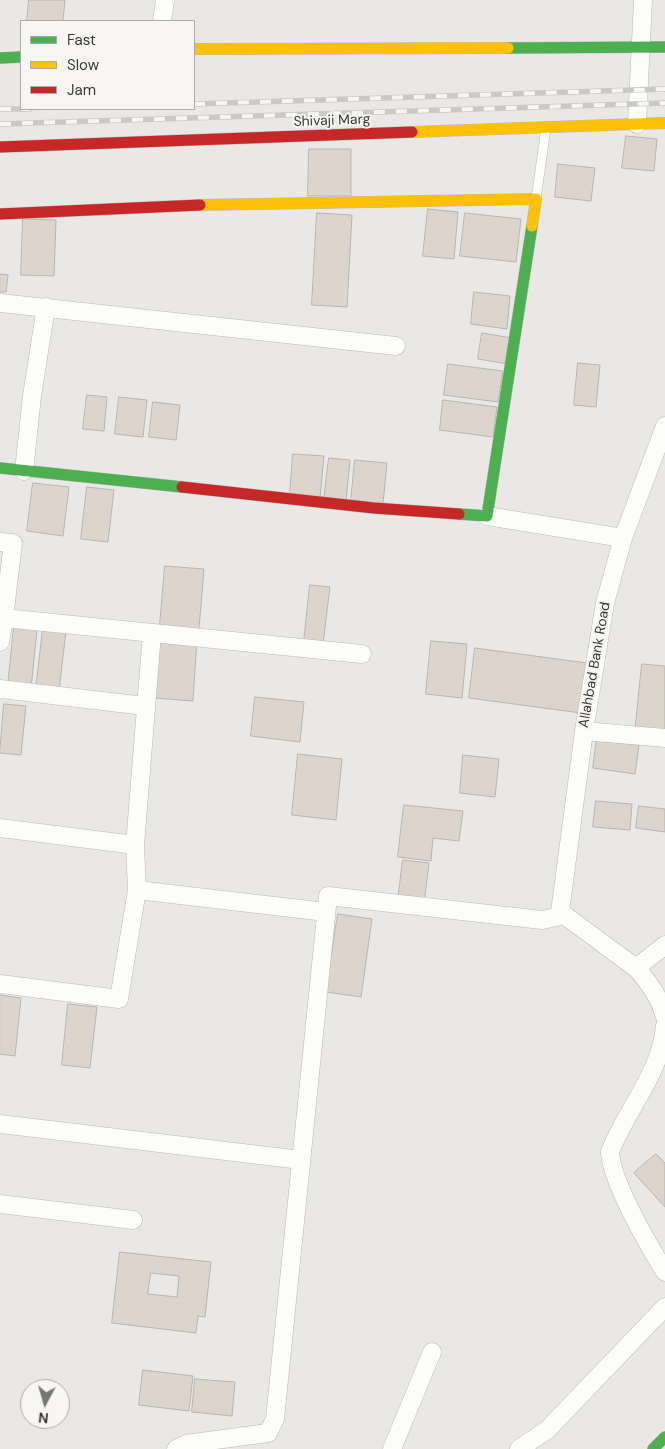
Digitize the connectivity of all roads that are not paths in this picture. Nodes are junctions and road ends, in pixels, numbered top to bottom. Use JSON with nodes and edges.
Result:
{"nodes":[{"id":1,"x":165,"y":0,"type":"edge"},
{"id":2,"x":643,"y":0,"type":"edge"},
{"id":3,"x":162,"y":20,"type":"edge"},
{"id":4,"x":640,"y":47,"type":"junction"},
{"id":5,"x":665,"y":47,"type":"edge"},
{"id":6,"x":195,"y":49,"type":"edge"},
{"id":7,"x":20,"y":57,"type":"edge"},
{"id":8,"x":0,"y":58,"type":"edge"},
{"id":9,"x":665,"y":123,"type":"edge"},
{"id":10,"x":637,"y":124,"type":"junction"},
{"id":11,"x":546,"y":127,"type":"junction"},
{"id":12,"x":0,"y":147,"type":"edge"},
{"id":13,"x":536,"y":199,"type":"junction"},
{"id":14,"x":0,"y":214,"type":"edge"},
{"id":15,"x":0,"y":303,"type":"edge"},
{"id":16,"x":46,"y":307,"type":"junction"},
{"id":17,"x":396,"y":346,"type":"dead end"},
{"id":18,"x":665,"y":426,"type":"edge"},
{"id":19,"x":0,"y":468,"type":"edge"},
{"id":20,"x":24,"y":471,"type":"junction"},
{"id":21,"x":487,"y":516,"type":"junction"},
{"id":22,"x":623,"y":538,"type":"junction"},
{"id":23,"x":0,"y":542,"type":"edge"},
{"id":24,"x":2,"y":617,"type":"edge"},
{"id":25,"x":152,"y":633,"type":"junction"},
{"id":26,"x":0,"y":642,"type":"edge"},
{"id":27,"x":362,"y":654,"type":"dead end"},
{"id":28,"x":0,"y":689,"type":"edge"},
{"id":29,"x":145,"y":706,"type":"junction"},
{"id":30,"x":584,"y":731,"type":"junction"},
{"id":31,"x":665,"y":738,"type":"edge"},
{"id":32,"x":0,"y":828,"type":"edge"},
{"id":33,"x":135,"y":846,"type":"junction"},
{"id":34,"x":137,"y":890,"type":"junction"},
{"id":35,"x":326,"y":912,"type":"junction"},
{"id":36,"x":560,"y":912,"type":"junction"},
{"id":37,"x":665,"y":945,"type":"edge"},
{"id":38,"x":636,"y":968,"type":"junction"},
{"id":39,"x":0,"y":984,"type":"edge"},
{"id":40,"x":665,"y":1017,"type":"edge"},
{"id":41,"x":665,"y":1026,"type":"edge"},
{"id":42,"x":0,"y":1124,"type":"edge"},
{"id":43,"x":301,"y":1160,"type":"junction"},
{"id":44,"x":0,"y":1204,"type":"edge"},
{"id":45,"x":133,"y":1220,"type":"dead end"},
{"id":46,"x":663,"y":1263,"type":"edge"},
{"id":47,"x":665,"y":1306,"type":"edge"},
{"id":48,"x":432,"y":1352,"type":"dead end"},
{"id":49,"x":665,"y":1437,"type":"edge"},
{"id":50,"x":176,"y":1449,"type":"edge"},
{"id":51,"x":392,"y":1449,"type":"edge"},
{"id":52,"x":519,"y":1449,"type":"edge"},
{"id":53,"x":652,"y":1449,"type":"edge"}],
"edges":[{"from":1,"to":3,"type":"street"},
{"from":2,"to":4,"type":"street"},
{"from":4,"to":5,"type":"street"},
{"from":4,"to":6,"type":"street"},
{"from":4,"to":10,"type":"street"},
{"from":7,"to":8,"type":"street"},
{"from":9,"to":10,"type":"street","name":"Shivaji Marg"},
{"from":10,"to":11,"type":"street","name":"Shivaji Marg"},
{"from":11,"to":12,"type":"street","name":"Shivaji Marg"},
{"from":11,"to":13,"type":"lane"},
{"from":13,"to":14,"type":"street"},
{"from":13,"to":21,"type":"street"},
{"from":15,"to":16,"type":"street"},
{"from":16,"to":17,"type":"street"},
{"from":16,"to":20,"type":"street"},
{"from":18,"to":22,"type":"street","name":"Allahbad Bank Road"},
{"from":19,"to":20,"type":"street"},
{"from":20,"to":21,"type":"street"},
{"from":21,"to":22,"type":"street"},
{"from":22,"to":30,"type":"street","name":"Allahbad Bank Road"},
{"from":23,"to":24,"type":"street"},
{"from":24,"to":25,"type":"street"},
{"from":24,"to":26,"type":"street"},
{"from":25,"to":27,"type":"street"},
{"from":25,"to":29,"type":"street"},
{"from":28,"to":29,"type":"street"},
{"from":29,"to":33,"type":"street"},
{"from":30,"to":31,"type":"street"},
{"from":30,"to":36,"type":"street","name":"Allahbad Bank Road"},
{"from":32,"to":33,"type":"street"},
{"from":33,"to":34,"type":"street"},
{"from":34,"to":35,"type":"street"},
{"from":34,"to":39,"type":"street"},
{"from":35,"to":36,"type":"street"},
{"from":35,"to":43,"type":"street"},
{"from":36,"to":38,"type":"street"},
{"from":37,"to":38,"type":"street"},
{"from":38,"to":40,"type":"street"},
{"from":41,"to":46,"type":"street"},
{"from":42,"to":43,"type":"street"},
{"from":43,"to":50,"type":"street"},
{"from":44,"to":45,"type":"street"},
{"from":47,"to":52,"type":"street"},
{"from":48,"to":51,"type":"street"},
{"from":49,"to":53,"type":"street"}]}
